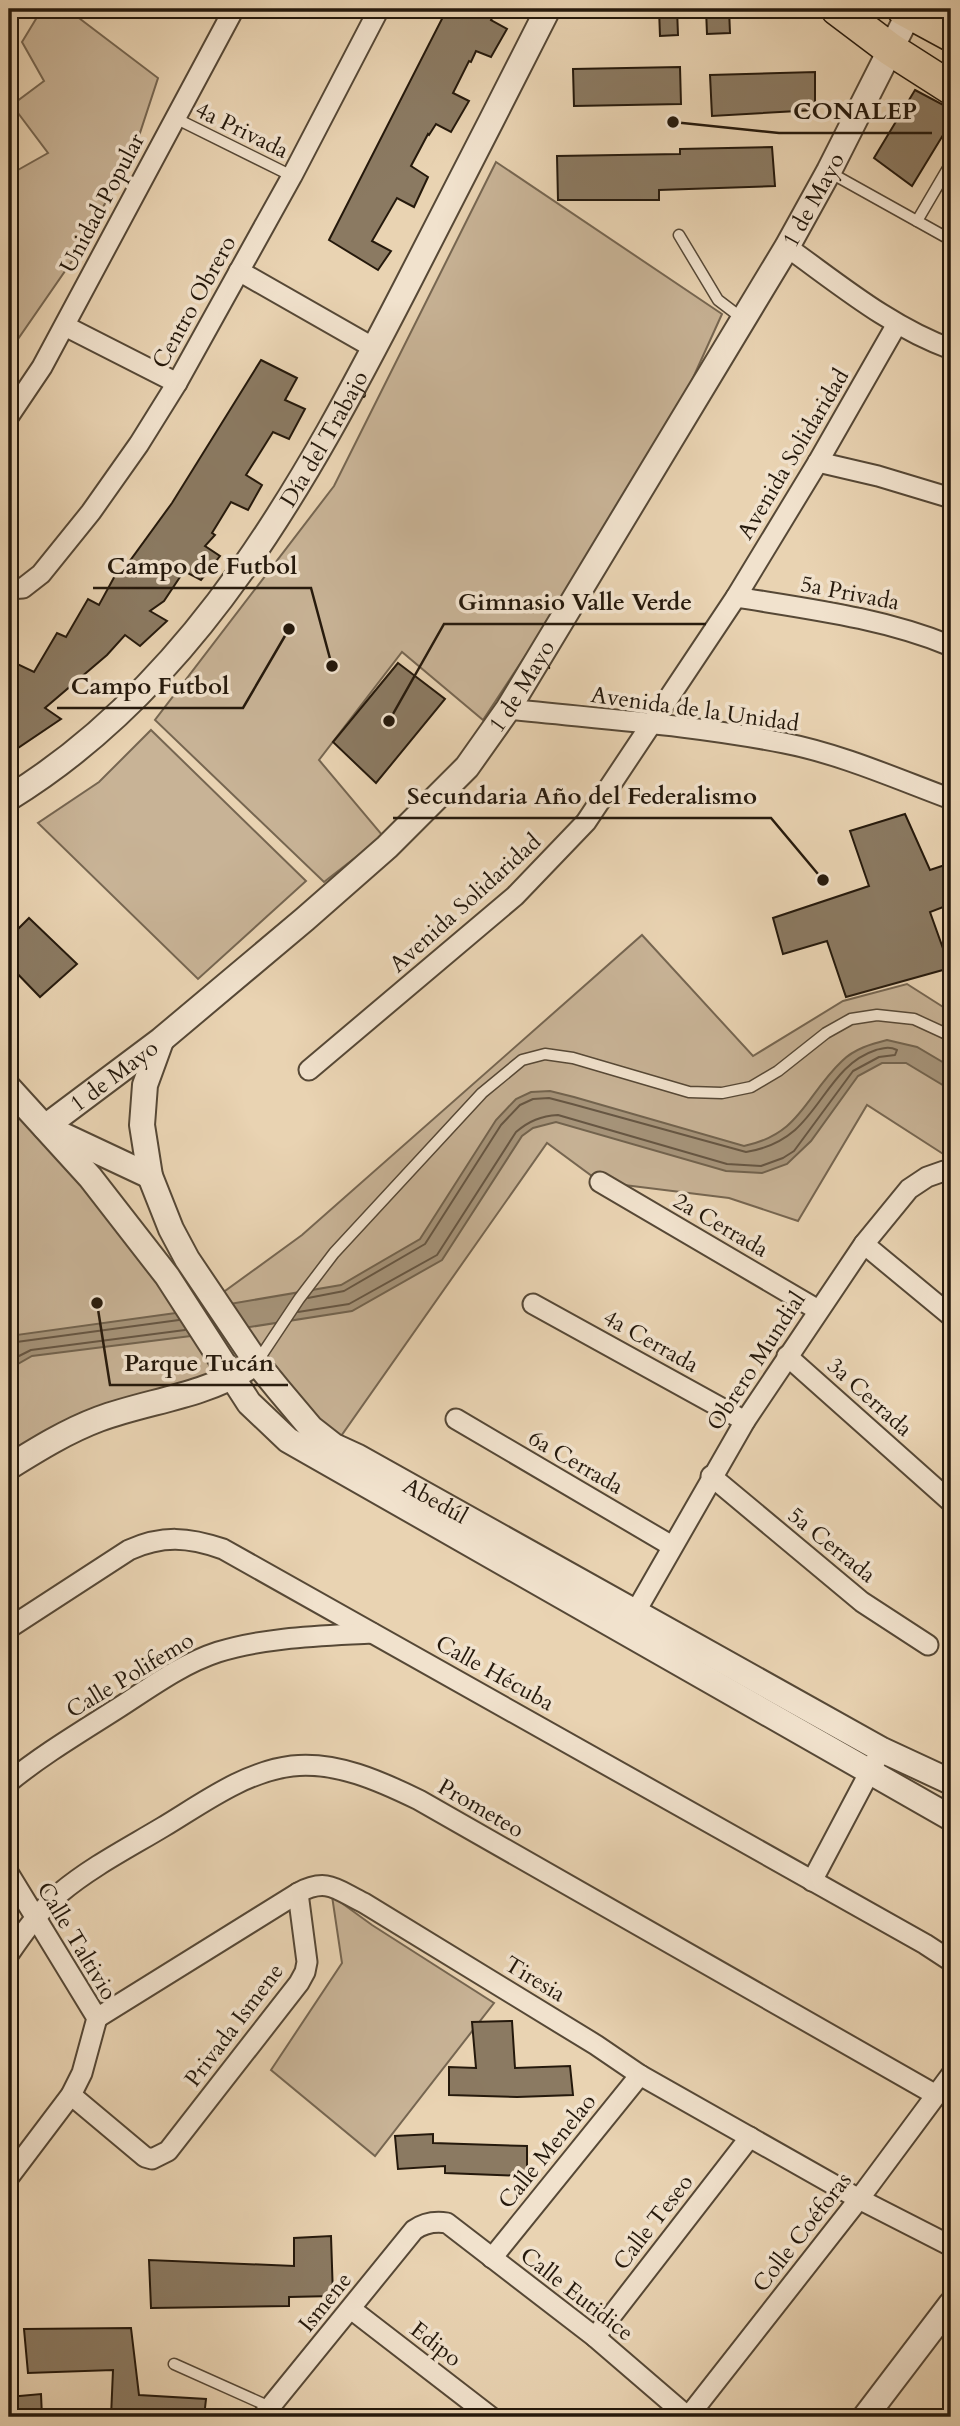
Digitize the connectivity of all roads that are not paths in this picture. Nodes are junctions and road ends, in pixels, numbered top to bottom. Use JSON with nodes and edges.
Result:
{"nodes":[{"id":1,"x":234,"y":9,"type":"edge"},
{"id":2,"x":379,"y":9,"type":"edge"},
{"id":3,"x":548,"y":9,"type":"edge"},
{"id":4,"x":837,"y":9,"type":"edge"},
{"id":5,"x":908,"y":10,"type":"edge"},
{"id":6,"x":951,"y":35,"type":"edge"},
{"id":7,"x":890,"y":49,"type":"junction"},
{"id":8,"x":951,"y":88,"type":"edge"},
{"id":9,"x":174,"y":118,"type":"junction"},
{"id":10,"x":951,"y":163,"type":"edge"},
{"id":11,"x":829,"y":171,"type":"junction"},
{"id":12,"x":292,"y":176,"type":"junction"},
{"id":13,"x":917,"y":221,"type":"junction"},
{"id":14,"x":678,"y":235,"type":"dead end"},
{"id":15,"x":951,"y":240,"type":"edge"},
{"id":16,"x":787,"y":247,"type":"junction"},
{"id":17,"x":239,"y":271,"type":"junction"},
{"id":18,"x":743,"y":319,"type":"junction"},
{"id":19,"x":897,"y":324,"type":"junction"},
{"id":20,"x":65,"y":326,"type":"junction"},
{"id":21,"x":374,"y":348,"type":"junction"},
{"id":22,"x":951,"y":349,"type":"edge"},
{"id":23,"x":177,"y":383,"type":"junction"},
{"id":24,"x":9,"y":416,"type":"edge"},
{"id":25,"x":818,"y":462,"type":"junction"},
{"id":26,"x":951,"y":498,"type":"edge"},
{"id":27,"x":11,"y":590,"type":"edge"},
{"id":28,"x":736,"y":597,"type":"junction"},
{"id":29,"x":951,"y":646,"type":"edge"},
{"id":30,"x":508,"y":709,"type":"junction"},
{"id":31,"x":652,"y":725,"type":"junction"},
{"id":32,"x":9,"y":798,"type":"edge"},
{"id":33,"x":951,"y":799,"type":"edge"},
{"id":34,"x":951,"y":1035,"type":"edge"},
{"id":35,"x":161,"y":1040,"type":"junction"},
{"id":36,"x":309,"y":1070,"type":"dead end"},
{"id":37,"x":11,"y":1093,"type":"edge"},
{"id":38,"x":45,"y":1127,"type":"junction"},
{"id":39,"x":951,"y":1171,"type":"edge"},
{"id":40,"x":150,"y":1176,"type":"junction"},
{"id":41,"x":600,"y":1182,"type":"dead end"},
{"id":42,"x":864,"y":1244,"type":"junction"},
{"id":43,"x":533,"y":1304,"type":"dead end"},
{"id":44,"x":818,"y":1310,"type":"junction"},
{"id":45,"x":951,"y":1315,"type":"edge"},
{"id":46,"x":787,"y":1356,"type":"junction"},
{"id":47,"x":257,"y":1363,"type":"junction"},
{"id":48,"x":232,"y":1378,"type":"junction"},
{"id":49,"x":456,"y":1419,"type":"dead end"},
{"id":50,"x":745,"y":1421,"type":"junction"},
{"id":51,"x":9,"y":1467,"type":"edge"},
{"id":52,"x":711,"y":1476,"type":"junction"},
{"id":53,"x":951,"y":1502,"type":"edge"},
{"id":54,"x":672,"y":1546,"type":"junction"},
{"id":55,"x":636,"y":1611,"type":"junction"},
{"id":56,"x":9,"y":1628,"type":"edge"},
{"id":57,"x":373,"y":1633,"type":"junction"},
{"id":58,"x":928,"y":1645,"type":"dead end"},
{"id":59,"x":882,"y":1750,"type":"junction"},
{"id":60,"x":870,"y":1772,"type":"junction"},
{"id":61,"x":9,"y":1782,"type":"edge"},
{"id":62,"x":951,"y":1782,"type":"edge"},
{"id":63,"x":951,"y":1818,"type":"edge"},
{"id":64,"x":9,"y":1874,"type":"edge"},
{"id":65,"x":812,"y":1881,"type":"junction"},
{"id":66,"x":298,"y":1893,"type":"junction"},
{"id":67,"x":36,"y":1917,"type":"junction"},
{"id":68,"x":9,"y":1954,"type":"edge"},
{"id":69,"x":951,"y":1961,"type":"edge"},
{"id":70,"x":97,"y":2018,"type":"junction"},
{"id":71,"x":640,"y":2075,"type":"junction"},
{"id":72,"x":951,"y":2075,"type":"edge"},
{"id":73,"x":71,"y":2095,"type":"junction"},
{"id":74,"x":936,"y":2095,"type":"junction"},
{"id":75,"x":750,"y":2137,"type":"junction"},
{"id":76,"x":9,"y":2177,"type":"edge"},
{"id":77,"x":859,"y":2199,"type":"junction"},
{"id":78,"x":430,"y":2222,"type":"joint"},
{"id":79,"x":951,"y":2246,"type":"edge"},
{"id":80,"x":492,"y":2258,"type":"junction"},
{"id":81,"x":951,"y":2304,"type":"edge"},
{"id":82,"x":351,"y":2309,"type":"junction"},
{"id":83,"x":595,"y":2337,"type":"junction"},
{"id":84,"x":174,"y":2364,"type":"dead end"},
{"id":85,"x":272,"y":2414,"type":"edge"},
{"id":86,"x":491,"y":2417,"type":"edge"},
{"id":87,"x":688,"y":2417,"type":"edge"},
{"id":88,"x":865,"y":2417,"type":"edge"}],
"edges":[{"from":1,"to":9,"type":"street","name":"Unidad Popular"},
{"from":2,"to":12,"type":"street","name":"Centro Obrero"},
{"from":3,"to":21,"type":"street","name":"Día del Trabajo"},
{"from":4,"to":7,"type":"main road"},
{"from":5,"to":6,"type":"main road"},
{"from":5,"to":7,"type":"street","name":"1 de Mayo"},
{"from":7,"to":8,"type":"main road"},
{"from":7,"to":11,"type":"street","name":"1 de Mayo"},
{"from":9,"to":12,"type":"lane","name":"4a Privada"},
{"from":9,"to":20,"type":"street","name":"Unidad Popular"},
{"from":10,"to":13,"type":"lane"},
{"from":11,"to":13,"type":"lane"},
{"from":11,"to":16,"type":"street","name":"1 de Mayo"},
{"from":12,"to":17,"type":"street","name":"Centro Obrero"},
{"from":13,"to":15,"type":"lane"},
{"from":14,"to":18,"type":"lane"},
{"from":16,"to":18,"type":"street","name":"1 de Mayo"},
{"from":16,"to":19,"type":"street"},
{"from":17,"to":21,"type":"street"},
{"from":17,"to":23,"type":"street","name":"Centro Obrero"},
{"from":18,"to":30,"type":"street","name":"1 de Mayo"},
{"from":19,"to":22,"type":"street"},
{"from":19,"to":25,"type":"street","name":"Avenida Solidaridad"},
{"from":20,"to":23,"type":"street"},
{"from":20,"to":24,"type":"street","name":"Unidad Popular"},
{"from":21,"to":32,"type":"street","name":"Día del Trabajo"},
{"from":23,"to":27,"type":"street","name":"Centro Obrero"},
{"from":25,"to":26,"type":"street"},
{"from":25,"to":28,"type":"street","name":"Avenida Solidaridad"},
{"from":28,"to":29,"type":"street","name":"5a Privada"},
{"from":28,"to":31,"type":"street","name":"Avenida Solidaridad"},
{"from":30,"to":31,"type":"street","name":"Avenida de la Unidad"},
{"from":30,"to":35,"type":"street","name":"1 de Mayo"},
{"from":31,"to":33,"type":"street","name":"Avenida de la Unidad"},
{"from":31,"to":36,"type":"street","name":"Avenida Solidaridad"},
{"from":34,"to":47,"type":"lane"},
{"from":35,"to":38,"type":"street","name":"1 de Mayo"},
{"from":35,"to":40,"type":"street","name":"Abedúl"},
{"from":37,"to":38,"type":"street","name":"Abedúl"},
{"from":38,"to":40,"type":"street"},
{"from":38,"to":48,"type":"street","name":"Abedúl"},
{"from":39,"to":42,"type":"street","name":"Obrero Mundial"},
{"from":40,"to":47,"type":"street","name":"Abedúl"},
{"from":41,"to":44,"type":"street","name":"2a Cerrada"},
{"from":42,"to":44,"type":"street","name":"Obrero Mundial"},
{"from":42,"to":45,"type":"street"},
{"from":43,"to":50,"type":"street","name":"4a Cerrada"},
{"from":44,"to":46,"type":"street","name":"Obrero Mundial"},
{"from":46,"to":50,"type":"street","name":"Obrero Mundial"},
{"from":46,"to":53,"type":"street","name":"3a Cerrada"},
{"from":47,"to":48,"type":"street"},
{"from":47,"to":55,"type":"street","name":"Abedúl"},
{"from":48,"to":51,"type":"street"},
{"from":48,"to":60,"type":"street","name":"Abedúl"},
{"from":49,"to":54,"type":"street","name":"6a Cerrada"},
{"from":50,"to":52,"type":"street","name":"Obrero Mundial"},
{"from":52,"to":54,"type":"street","name":"Obrero Mundial"},
{"from":52,"to":58,"type":"street","name":"5a Cerrada"},
{"from":54,"to":55,"type":"street","name":"Obrero Mundial"},
{"from":55,"to":59,"type":"street","name":"Abedúl"},
{"from":56,"to":57,"type":"street","name":"Calle Hécuba"},
{"from":57,"to":61,"type":"street","name":"Calle Polifemo"},
{"from":57,"to":65,"type":"street","name":"Calle Hécuba"},
{"from":59,"to":60,"type":"street"},
{"from":59,"to":62,"type":"street","name":"Abedúl"},
{"from":60,"to":63,"type":"street","name":"Abedúl"},
{"from":60,"to":65,"type":"street"},
{"from":64,"to":67,"type":"street","name":"Calle Taltivio"},
{"from":65,"to":69,"type":"street","name":"Calle Hécuba"},
{"from":66,"to":70,"type":"street","name":"Tiresia"},
{"from":66,"to":71,"type":"street","name":"Tiresia"},
{"from":66,"to":73,"type":"street","name":"Privada Ismene"},
{"from":67,"to":68,"type":"street","name":"Prometeo"},
{"from":67,"to":70,"type":"street","name":"Calle Taltivio"},
{"from":67,"to":74,"type":"street","name":"Prometeo"},
{"from":70,"to":73,"type":"street","name":"Calle Taltivio"},
{"from":71,"to":75,"type":"street","name":"Tiresia"},
{"from":71,"to":80,"type":"street","name":"Calle Menelao"},
{"from":72,"to":74,"type":"street","name":"Colle Coéforas"},
{"from":73,"to":76,"type":"street","name":"Calle Taltivio"},
{"from":74,"to":77,"type":"street","name":"Colle Coéforas"},
{"from":75,"to":77,"type":"street","name":"Tiresia"},
{"from":75,"to":83,"type":"street","name":"Calle Teseo"},
{"from":77,"to":79,"type":"street","name":"Tiresia"},
{"from":77,"to":87,"type":"street","name":"Colle Coéforas"},
{"from":78,"to":80,"type":"street","name":"Calle Eutidice"},
{"from":78,"to":82,"type":"street","name":"Ismene"},
{"from":80,"to":83,"type":"street","name":"Calle Eutidice"},
{"from":81,"to":88,"type":"street"},
{"from":82,"to":85,"type":"street","name":"Ismene"},
{"from":82,"to":86,"type":"street","name":"Edipo"},
{"from":83,"to":87,"type":"street","name":"Calle Eutidice"},
{"from":84,"to":85,"type":"lane"}]}
